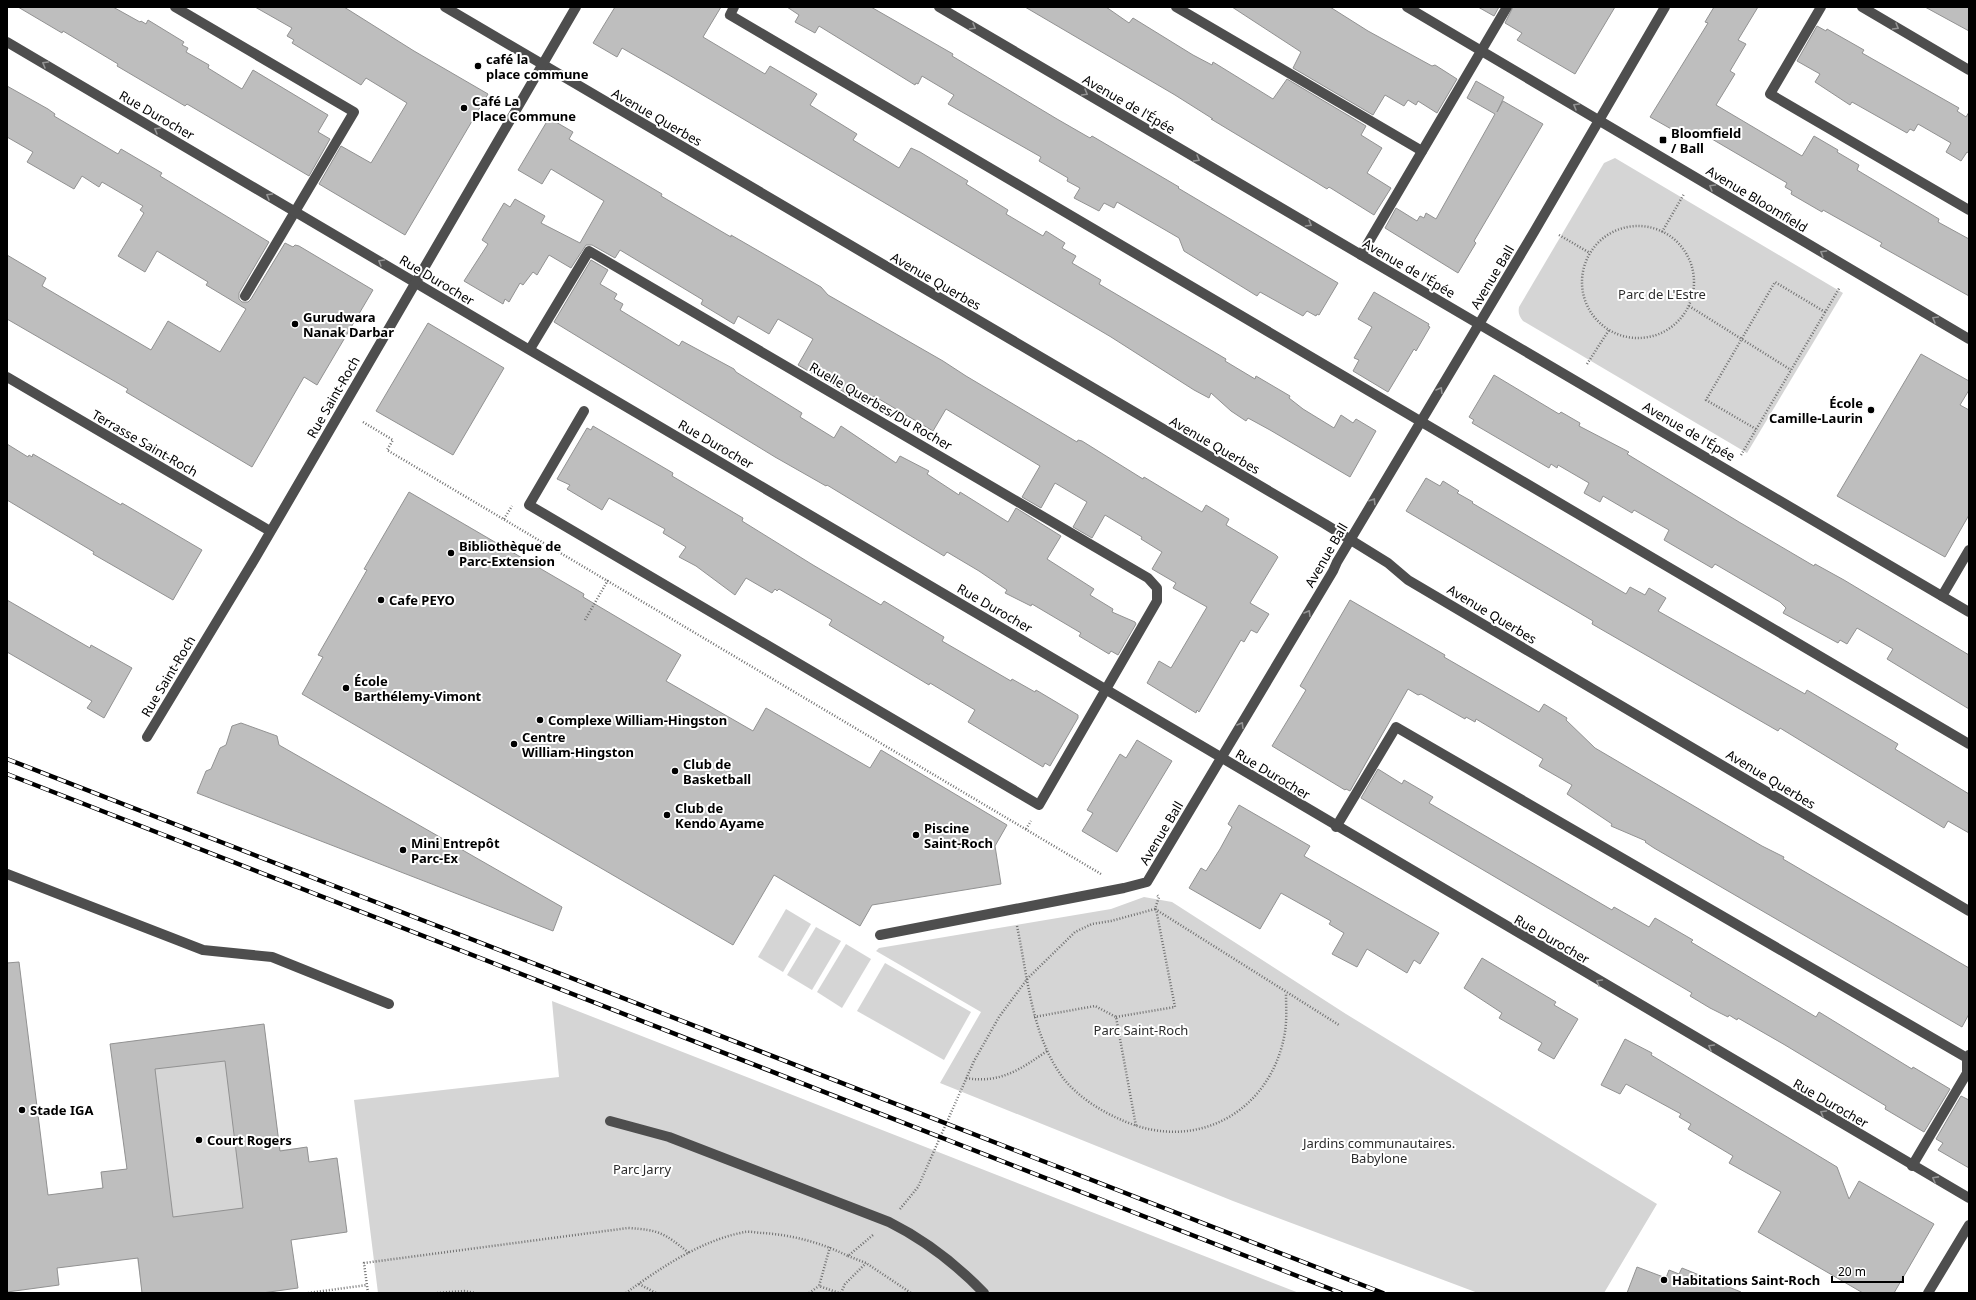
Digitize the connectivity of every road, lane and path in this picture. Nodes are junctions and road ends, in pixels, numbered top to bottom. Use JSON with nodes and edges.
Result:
{"nodes":[{"id":1,"x":175,"y":7,"type":"edge"},
{"id":2,"x":445,"y":7,"type":"edge"},
{"id":3,"x":576,"y":7,"type":"edge"},
{"id":4,"x":734,"y":7,"type":"edge"},
{"id":5,"x":939,"y":7,"type":"edge"},
{"id":6,"x":1176,"y":7,"type":"edge"},
{"id":7,"x":1407,"y":7,"type":"edge"},
{"id":8,"x":1507,"y":7,"type":"edge"},
{"id":9,"x":1665,"y":7,"type":"edge"},
{"id":10,"x":1821,"y":7,"type":"edge"},
{"id":11,"x":1862,"y":7,"type":"edge"},
{"id":12,"x":7,"y":42,"type":"edge"},
{"id":13,"x":1481,"y":51,"type":"junction"},
{"id":14,"x":543,"y":64,"type":"junction"},
{"id":15,"x":1969,"y":70,"type":"edge"},
{"id":16,"x":1598,"y":119,"type":"junction"},
{"id":17,"x":1422,"y":151,"type":"junction"},
{"id":18,"x":1684,"y":194,"type":"dead end"},
{"id":19,"x":1969,"y":210,"type":"edge"},
{"id":20,"x":295,"y":211,"type":"junction"},
{"id":21,"x":1662,"y":232,"type":"junction"},
{"id":22,"x":1559,"y":236,"type":"dead end"},
{"id":23,"x":1590,"y":253,"type":"junction"},
{"id":24,"x":1361,"y":255,"type":"junction"},
{"id":25,"x":415,"y":282,"type":"junction"},
{"id":26,"x":1840,"y":286,"type":"dead end"},
{"id":27,"x":245,"y":296,"type":"dead end"},
{"id":28,"x":1688,"y":306,"type":"junction"},
{"id":29,"x":1825,"y":312,"type":"junction"},
{"id":30,"x":1479,"y":324,"type":"junction"},
{"id":31,"x":1609,"y":330,"type":"junction"},
{"id":32,"x":1741,"y":339,"type":"junction"},
{"id":33,"x":1969,"y":339,"type":"edge"},
{"id":34,"x":530,"y":349,"type":"junction"},
{"id":35,"x":1587,"y":364,"type":"dead end"},
{"id":36,"x":1791,"y":370,"type":"junction"},
{"id":37,"x":7,"y":377,"type":"edge"},
{"id":38,"x":584,"y":411,"type":"dead end"},
{"id":39,"x":363,"y":422,"type":"dead end"},
{"id":40,"x":1420,"y":422,"type":"junction"},
{"id":41,"x":1756,"y":429,"type":"junction"},
{"id":42,"x":1741,"y":455,"type":"dead end"},
{"id":43,"x":270,"y":531,"type":"junction"},
{"id":44,"x":1351,"y":540,"type":"junction"},
{"id":45,"x":1969,"y":550,"type":"edge"},
{"id":46,"x":608,"y":580,"type":"junction"},
{"id":47,"x":1942,"y":596,"type":"junction"},
{"id":48,"x":1969,"y":612,"type":"edge"},
{"id":49,"x":585,"y":620,"type":"dead end"},
{"id":50,"x":1107,"y":689,"type":"junction"},
{"id":51,"x":147,"y":737,"type":"dead end"},
{"id":52,"x":1969,"y":744,"type":"edge"},
{"id":53,"x":1221,"y":758,"type":"junction"},
{"id":54,"x":1336,"y":827,"type":"junction"},
{"id":55,"x":7,"y":874,"type":"edge"},
{"id":56,"x":1147,"y":882,"type":"junction"},
{"id":57,"x":1124,"y":888,"type":"junction"},
{"id":58,"x":1014,"y":909,"type":"junction"},
{"id":59,"x":1156,"y":909,"type":"junction"},
{"id":60,"x":1969,"y":911,"type":"edge"},
{"id":61,"x":880,"y":935,"type":"dead end"},
{"id":62,"x":1028,"y":978,"type":"junction"},
{"id":63,"x":1286,"y":993,"type":"junction"},
{"id":64,"x":389,"y":1004,"type":"dead end"},
{"id":65,"x":1034,"y":1017,"type":"junction"},
{"id":66,"x":1116,"y":1017,"type":"junction"},
{"id":67,"x":1339,"y":1025,"type":"dead end"},
{"id":68,"x":1047,"y":1051,"type":"junction"},
{"id":69,"x":1968,"y":1057,"type":"edge"},
{"id":70,"x":966,"y":1078,"type":"junction"},
{"id":71,"x":610,"y":1121,"type":"dead end"},
{"id":72,"x":1136,"y":1126,"type":"junction"},
{"id":73,"x":1912,"y":1166,"type":"junction"},
{"id":74,"x":1969,"y":1198,"type":"edge"},
{"id":75,"x":888,"y":1222,"type":"junction"},
{"id":76,"x":1969,"y":1225,"type":"edge"},
{"id":77,"x":830,"y":1247,"type":"junction"},
{"id":78,"x":688,"y":1253,"type":"junction"},
{"id":79,"x":848,"y":1256,"type":"junction"},
{"id":80,"x":866,"y":1263,"type":"junction"},
{"id":81,"x":638,"y":1284,"type":"junction"},
{"id":82,"x":367,"y":1285,"type":"junction"},
{"id":83,"x":820,"y":1286,"type":"junction"},
{"id":84,"x":308,"y":1293,"type":"edge"},
{"id":85,"x":368,"y":1293,"type":"edge"},
{"id":86,"x":436,"y":1293,"type":"edge"},
{"id":87,"x":475,"y":1293,"type":"edge"},
{"id":88,"x":626,"y":1293,"type":"edge"},
{"id":89,"x":656,"y":1293,"type":"edge"},
{"id":90,"x":809,"y":1293,"type":"edge"},
{"id":91,"x":840,"y":1293,"type":"edge"},
{"id":92,"x":911,"y":1293,"type":"edge"},
{"id":93,"x":984,"y":1293,"type":"edge"},
{"id":94,"x":1928,"y":1293,"type":"edge"}],
"edges":[{"from":1,"to":20,"type":"street"},
{"from":2,"to":14,"type":"street","name":"Avenue Querbes"},
{"from":3,"to":14,"type":"street","name":"Rue Saint-Roch"},
{"from":4,"to":40,"type":"street"},
{"from":5,"to":24,"type":"street","name":"Avenue de l'Épée","one_way":true},
{"from":6,"to":17,"type":"street"},
{"from":7,"to":13,"type":"street","name":"Avenue Bloomfield"},
{"from":8,"to":13,"type":"street"},
{"from":9,"to":16,"type":"street","name":"Avenue Ball"},
{"from":10,"to":19,"type":"street"},
{"from":11,"to":15,"type":"street","one_way":true},
{"from":20,"to":12,"type":"street","name":"Rue Durocher","one_way":true},
{"from":16,"to":13,"type":"street","name":"Avenue Bloomfield","one_way":true},
{"from":13,"to":17,"type":"street"},
{"from":14,"to":25,"type":"street","name":"Rue Saint-Roch"},
{"from":14,"to":44,"type":"street","name":"Avenue Querbes"},
{"from":16,"to":30,"type":"street","name":"Avenue Ball"},
{"from":33,"to":16,"type":"street","name":"Avenue Bloomfield","one_way":true},
{"from":17,"to":24,"type":"street"},
{"from":18,"to":21,"type":"path"},
{"from":25,"to":20,"type":"street","name":"Rue Durocher","one_way":true},
{"from":20,"to":27,"type":"street"},
{"from":21,"to":23,"type":"path"},
{"from":21,"to":28,"type":"path"},
{"from":22,"to":23,"type":"path"},
{"from":23,"to":31,"type":"path"},
{"from":24,"to":30,"type":"street","name":"Avenue de l'Épée"},
{"from":25,"to":34,"type":"street","name":"Rue Durocher"},
{"from":25,"to":43,"type":"street","name":"Rue Saint-Roch"},
{"from":26,"to":29,"type":"path"},
{"from":28,"to":31,"type":"path"},
{"from":28,"to":32,"type":"path"},
{"from":29,"to":32,"type":"path"},
{"from":29,"to":36,"type":"path"},
{"from":40,"to":30,"type":"street","name":"Avenue Ball","one_way":true},
{"from":30,"to":47,"type":"street","name":"Avenue de l'Épée"},
{"from":31,"to":35,"type":"path"},
{"from":32,"to":36,"type":"path"},
{"from":32,"to":41,"type":"path"},
{"from":34,"to":50,"type":"street","name":"Rue Durocher"},
{"from":34,"to":50,"type":"street","name":"Ruelle Querbes/Du Rocher"},
{"from":36,"to":41,"type":"path"},
{"from":37,"to":43,"type":"street","name":"Terrasse Saint-Roch"},
{"from":38,"to":50,"type":"street"},
{"from":39,"to":46,"type":"path"},
{"from":44,"to":40,"type":"street","name":"Avenue Ball","one_way":true},
{"from":40,"to":52,"type":"street"},
{"from":41,"to":42,"type":"path"},
{"from":43,"to":51,"type":"street","name":"Rue Saint-Roch"},
{"from":53,"to":44,"type":"street","name":"Avenue Ball","one_way":true},
{"from":44,"to":60,"type":"street","name":"Avenue Querbes"},
{"from":45,"to":47,"type":"street"},
{"from":46,"to":49,"type":"path"},
{"from":46,"to":57,"type":"path"},
{"from":47,"to":48,"type":"street","name":"Avenue de l'Épée"},
{"from":50,"to":53,"type":"street","name":"Rue Durocher"},
{"from":53,"to":54,"type":"street","name":"Rue Durocher"},
{"from":53,"to":56,"type":"street","name":"Avenue Ball"},
{"from":54,"to":69,"type":"street"},
{"from":73,"to":54,"type":"street","name":"Rue Durocher","one_way":true},
{"from":55,"to":64,"type":"street"},
{"from":56,"to":57,"type":"street","name":"Avenue Ball"},
{"from":56,"to":59,"type":"path"},
{"from":57,"to":58,"type":"street","name":"Avenue Ball"},
{"from":58,"to":61,"type":"street","name":"Avenue Ball"},
{"from":58,"to":62,"type":"path"},
{"from":59,"to":62,"type":"path"},
{"from":59,"to":63,"type":"path"},
{"from":59,"to":66,"type":"path"},
{"from":62,"to":65,"type":"path"},
{"from":62,"to":70,"type":"path"},
{"from":63,"to":67,"type":"path"},
{"from":63,"to":72,"type":"path"},
{"from":65,"to":66,"type":"path"},
{"from":65,"to":68,"type":"path"},
{"from":66,"to":72,"type":"path"},
{"from":68,"to":70,"type":"path"},
{"from":68,"to":72,"type":"path"},
{"from":69,"to":73,"type":"street"},
{"from":70,"to":75,"type":"path"},
{"from":71,"to":75,"type":"street"},
{"from":74,"to":73,"type":"street","name":"Rue Durocher","one_way":true},
{"from":75,"to":79,"type":"path"},
{"from":75,"to":93,"type":"street"},
{"from":76,"to":94,"type":"street"},
{"from":77,"to":78,"type":"path"},
{"from":77,"to":79,"type":"path"},
{"from":77,"to":83,"type":"path"},
{"from":78,"to":81,"type":"path"},
{"from":78,"to":82,"type":"path"},
{"from":79,"to":80,"type":"path"},
{"from":80,"to":91,"type":"path"},
{"from":80,"to":92,"type":"path"},
{"from":81,"to":88,"type":"path"},
{"from":81,"to":89,"type":"path"},
{"from":82,"to":84,"type":"path"},
{"from":82,"to":85,"type":"path"},
{"from":83,"to":90,"type":"path"},
{"from":83,"to":91,"type":"path"},
{"from":86,"to":87,"type":"path"}]}
